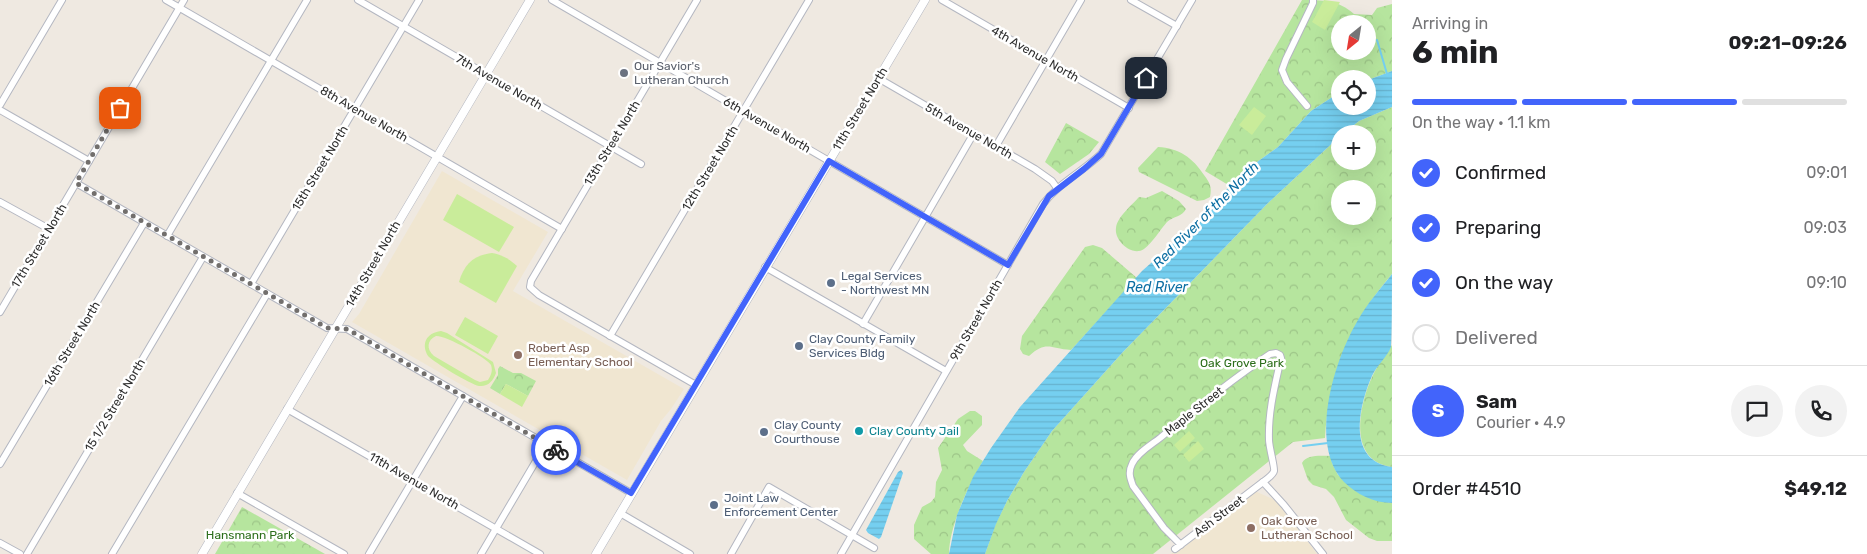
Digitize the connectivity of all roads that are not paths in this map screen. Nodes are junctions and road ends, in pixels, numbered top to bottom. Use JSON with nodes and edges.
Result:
{"nodes":[{"id":1,"x":62,"y":0,"type":"edge"},
{"id":2,"x":166,"y":0,"type":"edge"},
{"id":3,"x":184,"y":0,"type":"edge"},
{"id":4,"x":307,"y":0,"type":"edge"},
{"id":5,"x":358,"y":0,"type":"edge"},
{"id":6,"x":419,"y":0,"type":"edge"},
{"id":7,"x":530,"y":0,"type":"edge"},
{"id":8,"x":552,"y":0,"type":"edge"},
{"id":9,"x":697,"y":0,"type":"edge"},
{"id":10,"x":809,"y":0,"type":"edge"},
{"id":11,"x":925,"y":0,"type":"edge"},
{"id":12,"x":942,"y":0,"type":"edge"},
{"id":13,"x":1081,"y":0,"type":"edge"},
{"id":14,"x":1131,"y":0,"type":"edge"},
{"id":15,"x":1192,"y":0,"type":"edge"},
{"id":16,"x":1313,"y":0,"type":"edge"},
{"id":17,"x":180,"y":8,"type":"junction"},
{"id":18,"x":403,"y":26,"type":"junction"},
{"id":19,"x":1177,"y":26,"type":"junction"},
{"id":20,"x":1046,"y":60,"type":"junction"},
{"id":21,"x":271,"y":61,"type":"junction"},
{"id":22,"x":660,"y":63,"type":"junction"},
{"id":23,"x":486,"y":74,"type":"junction"},
{"id":24,"x":878,"y":78,"type":"junction"},
{"id":25,"x":0,"y":105,"type":"edge"},
{"id":26,"x":1307,"y":106,"type":"dead end"},
{"id":27,"x":1129,"y":108,"type":"junction"},
{"id":28,"x":355,"y":109,"type":"junction"},
{"id":29,"x":0,"y":110,"type":"edge"},
{"id":30,"x":743,"y":111,"type":"junction"},
{"id":31,"x":974,"y":134,"type":"junction"},
{"id":32,"x":996,"y":146,"type":"junction"},
{"id":33,"x":610,"y":147,"type":"junction"},
{"id":34,"x":437,"y":156,"type":"junction"},
{"id":35,"x":89,"y":161,"type":"junction"},
{"id":36,"x":829,"y":161,"type":"junction"},
{"id":37,"x":641,"y":164,"type":"dead end"},
{"id":38,"x":76,"y":183,"type":"junction"},
{"id":39,"x":1057,"y":188,"type":"junction"},
{"id":40,"x":0,"y":202,"type":"edge"},
{"id":41,"x":925,"y":217,"type":"junction"},
{"id":42,"x":144,"y":223,"type":"junction"},
{"id":43,"x":49,"y":229,"type":"junction"},
{"id":44,"x":562,"y":229,"type":"junction"},
{"id":45,"x":168,"y":236,"type":"junction"},
{"id":46,"x":204,"y":257,"type":"junction"},
{"id":47,"x":1008,"y":265,"type":"junction"},
{"id":48,"x":766,"y":267,"type":"junction"},
{"id":49,"x":251,"y":284,"type":"junction"},
{"id":50,"x":267,"y":294,"type":"junction"},
{"id":51,"x":0,"y":312,"type":"edge"},
{"id":52,"x":863,"y":324,"type":"junction"},
{"id":53,"x":336,"y":328,"type":"junction"},
{"id":54,"x":610,"y":336,"type":"junction"},
{"id":55,"x":946,"y":371,"type":"junction"},
{"id":56,"x":696,"y":385,"type":"junction"},
{"id":57,"x":462,"y":396,"type":"junction"},
{"id":58,"x":287,"y":409,"type":"junction"},
{"id":59,"x":546,"y":444,"type":"junction"},
{"id":60,"x":0,"y":464,"type":"edge"},
{"id":61,"x":412,"y":480,"type":"junction"},
{"id":62,"x":1263,"y":482,"type":"junction"},
{"id":63,"x":237,"y":493,"type":"junction"},
{"id":64,"x":631,"y":493,"type":"junction"},
{"id":65,"x":620,"y":513,"type":"junction"},
{"id":66,"x":496,"y":528,"type":"junction"},
{"id":67,"x":852,"y":535,"type":"junction"},
{"id":68,"x":0,"y":543,"type":"edge"},
{"id":69,"x":1178,"y":547,"type":"joint"},
{"id":70,"x":874,"y":548,"type":"dead end"},
{"id":71,"x":20,"y":554,"type":"edge"},
{"id":72,"x":27,"y":554,"type":"edge"},
{"id":73,"x":112,"y":554,"type":"edge"},
{"id":74,"x":202,"y":554,"type":"edge"},
{"id":75,"x":344,"y":554,"type":"edge"},
{"id":76,"x":369,"y":554,"type":"edge"},
{"id":77,"x":481,"y":554,"type":"edge"},
{"id":78,"x":540,"y":554,"type":"edge"},
{"id":79,"x":596,"y":554,"type":"edge"},
{"id":80,"x":690,"y":554,"type":"edge"},
{"id":81,"x":731,"y":554,"type":"edge"},
{"id":82,"x":841,"y":554,"type":"edge"},
{"id":83,"x":1323,"y":554,"type":"edge"}],
"edges":[{"from":1,"to":25,"type":"street"},
{"from":2,"to":17,"type":"street","name":"8th Avenue North"},
{"from":3,"to":17,"type":"street","name":"17th Street North"},
{"from":4,"to":21,"type":"street"},
{"from":5,"to":18,"type":"street","name":"7th Avenue North"},
{"from":6,"to":18,"type":"street","name":"15th Street North"},
{"from":7,"to":23,"type":"street","name":"14th Street North"},
{"from":8,"to":22,"type":"street","name":"6th Avenue North"},
{"from":9,"to":22,"type":"street","name":"13th Street North"},
{"from":10,"to":30,"type":"street","name":"12th Street North"},
{"from":11,"to":24,"type":"street","name":"11th Street North"},
{"from":12,"to":20,"type":"street","name":"4th Avenue North"},
{"from":13,"to":20,"type":"street"},
{"from":14,"to":19,"type":"street"},
{"from":15,"to":19,"type":"street","name":"9th Street North"},
{"from":16,"to":26,"type":"street"},
{"from":17,"to":21,"type":"street","name":"8th Avenue North"},
{"from":17,"to":35,"type":"street","name":"17th Street North"},
{"from":18,"to":23,"type":"street","name":"7th Avenue North"},
{"from":18,"to":28,"type":"street","name":"15th Street North"},
{"from":19,"to":27,"type":"street","name":"9th Street North"},
{"from":20,"to":27,"type":"street","name":"4th Avenue North"},
{"from":20,"to":32,"type":"street"},
{"from":21,"to":28,"type":"street","name":"8th Avenue North"},
{"from":21,"to":45,"type":"street"},
{"from":22,"to":30,"type":"street","name":"6th Avenue North"},
{"from":22,"to":33,"type":"street","name":"13th Street North"},
{"from":23,"to":33,"type":"street","name":"7th Avenue North"},
{"from":23,"to":34,"type":"street","name":"14th Street North"},
{"from":24,"to":31,"type":"street","name":"5th Avenue North"},
{"from":24,"to":36,"type":"street","name":"11th Street North"},
{"from":27,"to":39,"type":"street","name":"9th Street North"},
{"from":28,"to":34,"type":"street","name":"8th Avenue North"},
{"from":28,"to":49,"type":"street","name":"15th Street North"},
{"from":29,"to":35,"type":"street"},
{"from":30,"to":36,"type":"street","name":"6th Avenue North"},
{"from":30,"to":54,"type":"street","name":"12th Street North"},
{"from":31,"to":32,"type":"street","name":"5th Avenue North"},
{"from":31,"to":41,"type":"street"},
{"from":32,"to":39,"type":"street","name":"5th Avenue North"},
{"from":33,"to":37,"type":"street","name":"7th Avenue North"},
{"from":33,"to":44,"type":"street","name":"13th Street North"},
{"from":34,"to":44,"type":"street","name":"8th Avenue North"},
{"from":34,"to":53,"type":"street","name":"14th Street North"},
{"from":35,"to":38,"type":"street","name":"17th Street North"},
{"from":36,"to":41,"type":"street","name":"6th Avenue North"},
{"from":36,"to":48,"type":"street","name":"11th Street North"},
{"from":38,"to":42,"type":"street"},
{"from":38,"to":43,"type":"street","name":"17th Street North"},
{"from":39,"to":47,"type":"street","name":"9th Street North"},
{"from":40,"to":43,"type":"street"},
{"from":41,"to":47,"type":"street","name":"6th Avenue North"},
{"from":41,"to":52,"type":"street"},
{"from":42,"to":45,"type":"street"},
{"from":42,"to":60,"type":"street","name":"16th Street North"},
{"from":43,"to":51,"type":"street","name":"17th Street North"},
{"from":44,"to":54,"type":"street","name":"13th Street North"},
{"from":45,"to":46,"type":"street"},
{"from":46,"to":49,"type":"street"},
{"from":46,"to":72,"type":"street","name":"15 1/2 Street North"},
{"from":47,"to":55,"type":"street","name":"9th Street North"},
{"from":48,"to":52,"type":"street"},
{"from":48,"to":56,"type":"street","name":"11th Street North"},
{"from":49,"to":50,"type":"street"},
{"from":50,"to":53,"type":"street"},
{"from":50,"to":73,"type":"street"},
{"from":52,"to":55,"type":"street"},
{"from":53,"to":57,"type":"street"},
{"from":53,"to":58,"type":"street","name":"14th Street North"},
{"from":54,"to":56,"type":"street"},
{"from":55,"to":67,"type":"street","name":"9th Street North"},
{"from":56,"to":64,"type":"street","name":"11th Street North"},
{"from":57,"to":59,"type":"street"},
{"from":57,"to":61,"type":"street"},
{"from":58,"to":61,"type":"street","name":"11th Avenue North"},
{"from":58,"to":63,"type":"street","name":"14th Street North"},
{"from":59,"to":64,"type":"street"},
{"from":59,"to":66,"type":"street"},
{"from":61,"to":66,"type":"street","name":"11th Avenue North"},
{"from":61,"to":76,"type":"street"},
{"from":62,"to":69,"type":"street","name":"Ash Street"},
{"from":62,"to":69,"type":"street","name":"Maple Street"},
{"from":62,"to":83,"type":"street"},
{"from":63,"to":74,"type":"street","name":"14th Street North"},
{"from":63,"to":75,"type":"street"},
{"from":64,"to":65,"type":"street","name":"11th Street North"},
{"from":65,"to":79,"type":"street","name":"11th Street North"},
{"from":65,"to":80,"type":"street"},
{"from":66,"to":77,"type":"street"},
{"from":66,"to":78,"type":"street","name":"11th Avenue North"},
{"from":67,"to":70,"type":"street"},
{"from":67,"to":81,"type":"street"},
{"from":67,"to":82,"type":"street","name":"9th Street North"},
{"from":68,"to":71,"type":"street"}]}
